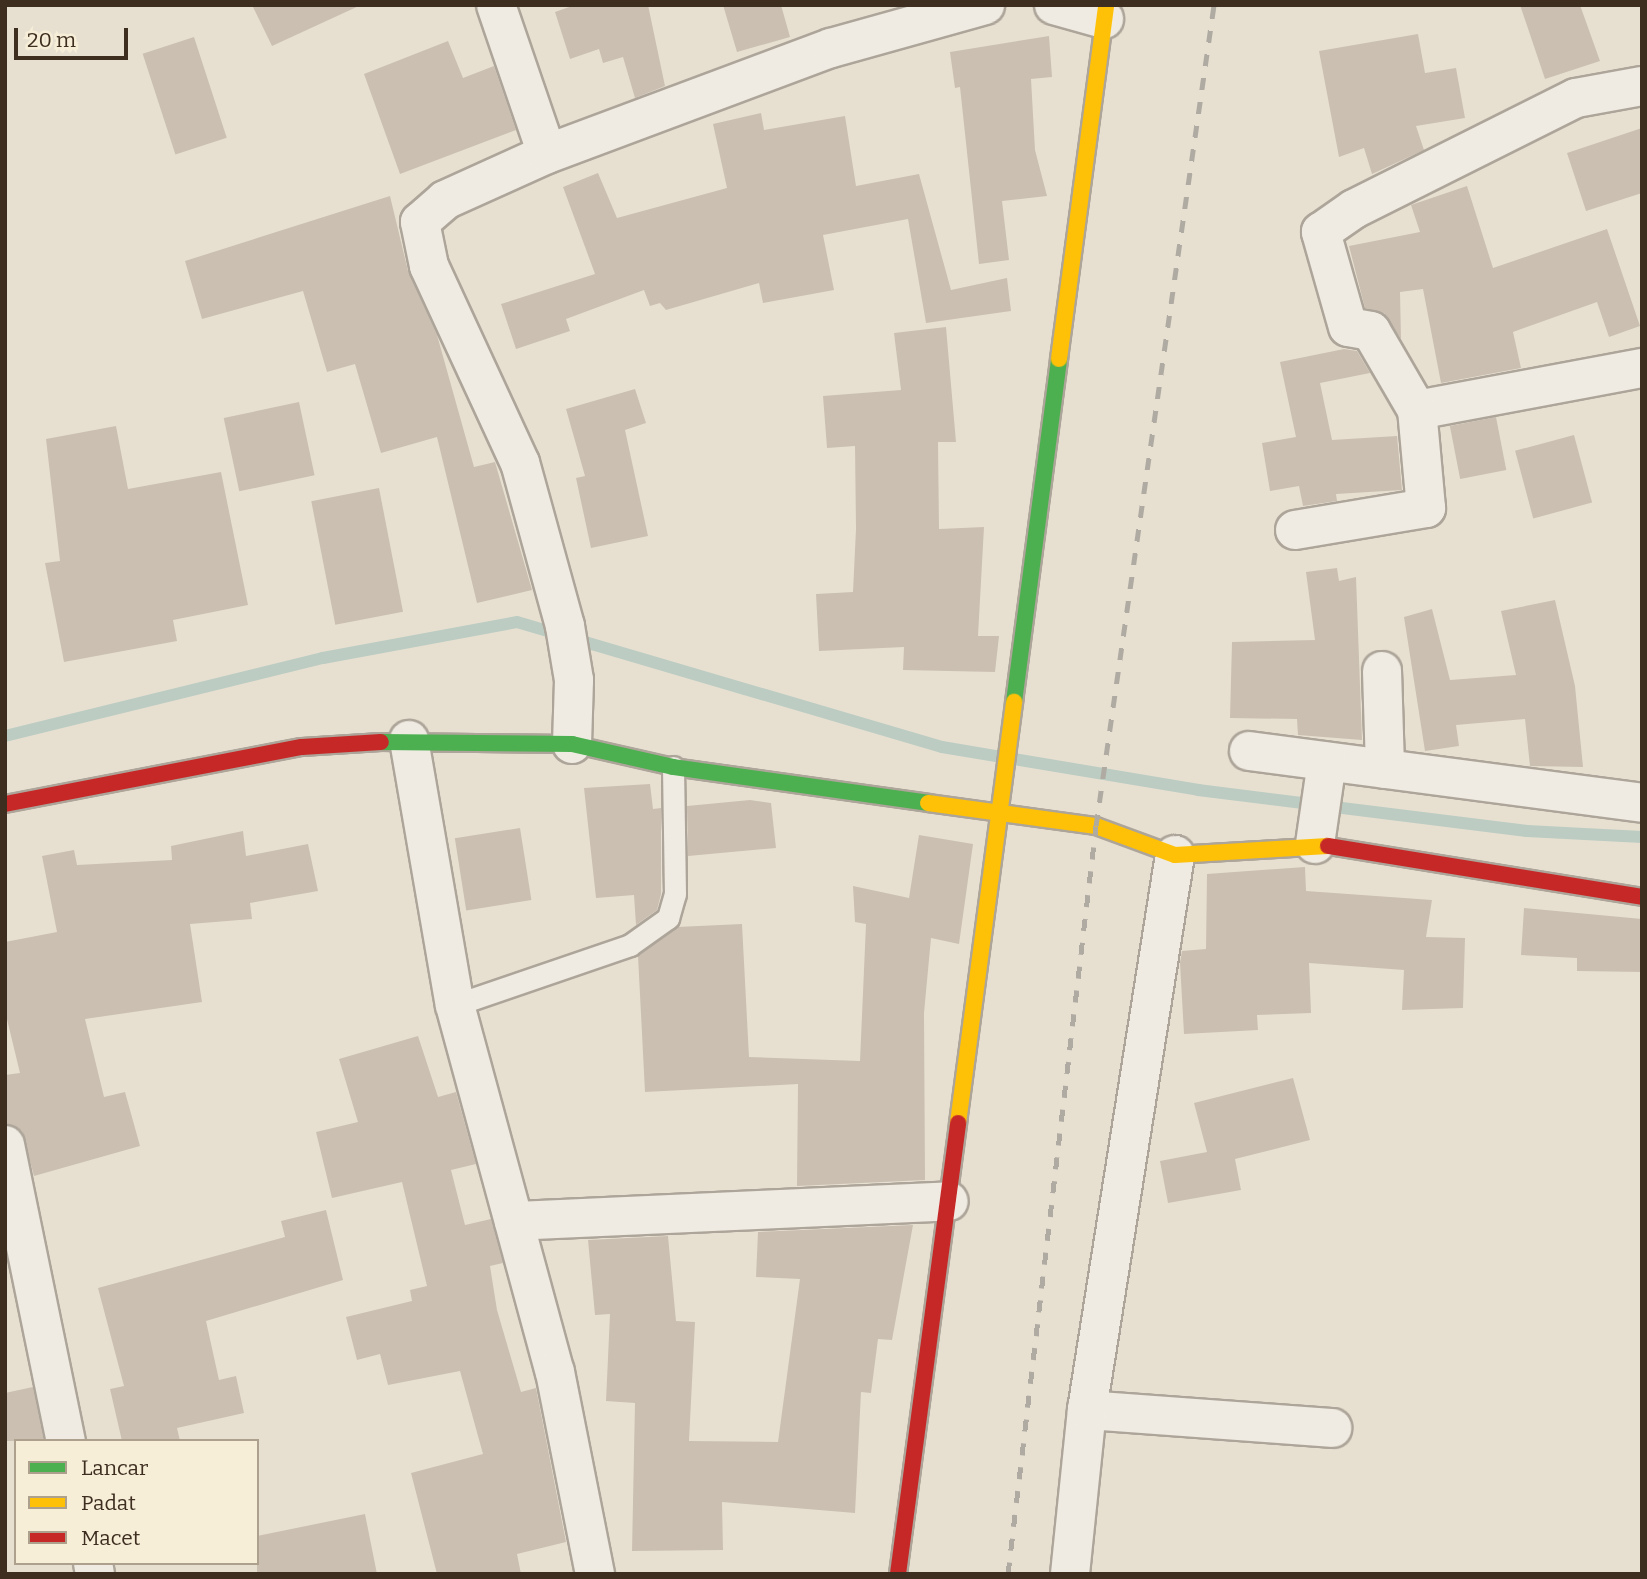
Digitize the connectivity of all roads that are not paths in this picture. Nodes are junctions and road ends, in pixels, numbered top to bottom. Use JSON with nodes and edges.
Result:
{"nodes":[{"id":1,"x":496,"y":5,"type":"edge"},
{"id":2,"x":985,"y":5,"type":"edge"},
{"id":3,"x":1054,"y":5,"type":"edge"},
{"id":4,"x":1105,"y":12,"type":"edge"},
{"id":5,"x":1642,"y":86,"type":"edge"},
{"id":6,"x":547,"y":155,"type":"junction"},
{"id":7,"x":1642,"y":368,"type":"edge"},
{"id":8,"x":1417,"y":410,"type":"junction"},
{"id":9,"x":1294,"y":530,"type":"dead end"},
{"id":10,"x":1382,"y":671,"type":"dead end"},
{"id":11,"x":409,"y":740,"type":"junction"},
{"id":12,"x":572,"y":744,"type":"junction"},
{"id":13,"x":1249,"y":751,"type":"dead end"},
{"id":14,"x":673,"y":767,"type":"junction"},
{"id":15,"x":1385,"y":769,"type":"junction"},
{"id":16,"x":1325,"y":775,"type":"junction"},
{"id":17,"x":1642,"y":803,"type":"edge"},
{"id":18,"x":5,"y":804,"type":"edge"},
{"id":19,"x":1002,"y":814,"type":"junction"},
{"id":20,"x":1314,"y":841,"type":"junction"},
{"id":21,"x":1175,"y":855,"type":"junction"},
{"id":22,"x":1642,"y":897,"type":"edge"},
{"id":23,"x":455,"y":1005,"type":"junction"},
{"id":24,"x":5,"y":1145,"type":"edge"},
{"id":25,"x":949,"y":1201,"type":"junction"},
{"id":26,"x":514,"y":1221,"type":"junction"},
{"id":27,"x":1087,"y":1409,"type":"junction"},
{"id":28,"x":1332,"y":1428,"type":"dead end"},
{"id":29,"x":66,"y":1439,"type":"edge"},
{"id":30,"x":595,"y":1574,"type":"edge"},
{"id":31,"x":898,"y":1574,"type":"edge"},
{"id":32,"x":1070,"y":1574,"type":"edge"}],
"edges":[{"from":1,"to":6,"type":"street"},
{"from":2,"to":6,"type":"street"},
{"from":3,"to":4,"type":"street"},
{"from":4,"to":19,"type":"main road"},
{"from":5,"to":8,"type":"street"},
{"from":6,"to":12,"type":"street"},
{"from":7,"to":8,"type":"street"},
{"from":8,"to":9,"type":"street"},
{"from":10,"to":15,"type":"street"},
{"from":11,"to":12,"type":"main road"},
{"from":11,"to":18,"type":"main road"},
{"from":11,"to":23,"type":"street"},
{"from":12,"to":14,"type":"main road"},
{"from":13,"to":16,"type":"street"},
{"from":14,"to":19,"type":"main road"},
{"from":14,"to":23,"type":"lane"},
{"from":15,"to":16,"type":"street"},
{"from":15,"to":17,"type":"street"},
{"from":16,"to":20,"type":"street"},
{"from":19,"to":21,"type":"main road"},
{"from":19,"to":25,"type":"main road"},
{"from":20,"to":21,"type":"main road"},
{"from":20,"to":22,"type":"main road"},
{"from":21,"to":27,"type":"street"},
{"from":23,"to":26,"type":"street"},
{"from":24,"to":29,"type":"street"},
{"from":25,"to":26,"type":"street"},
{"from":25,"to":31,"type":"main road"},
{"from":26,"to":30,"type":"street"},
{"from":27,"to":28,"type":"street"},
{"from":27,"to":32,"type":"street"}]}
